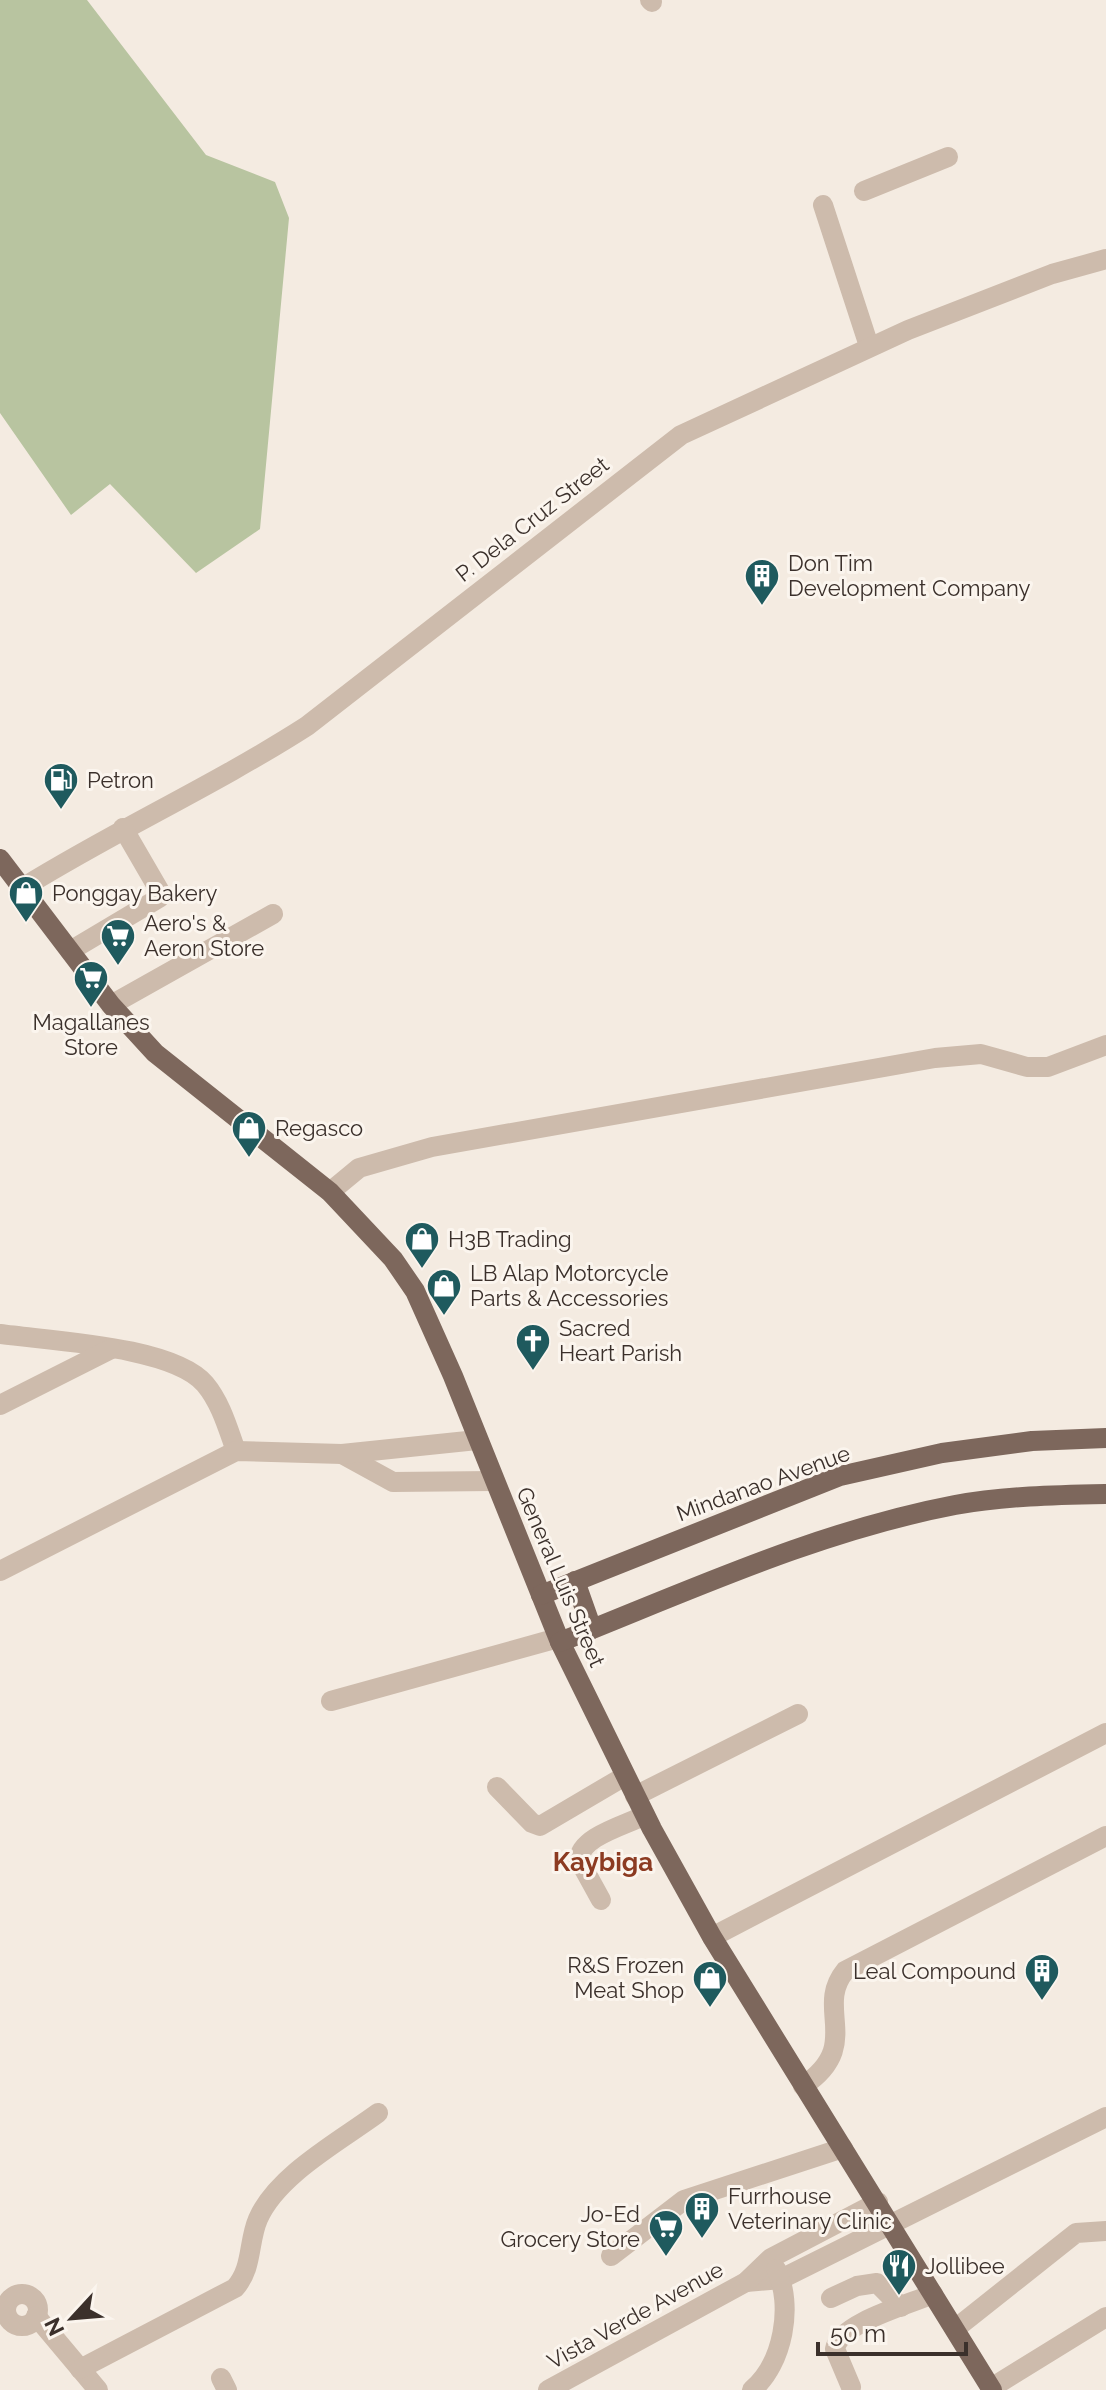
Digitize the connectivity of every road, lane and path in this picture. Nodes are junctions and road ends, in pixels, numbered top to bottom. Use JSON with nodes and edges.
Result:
{"nodes":[{"id":1,"x":948,"y":157,"type":"dead end"},
{"id":2,"x":864,"y":191,"type":"dead end"},
{"id":3,"x":823,"y":205,"type":"dead end"},
{"id":4,"x":1106,"y":259,"type":"edge"},
{"id":5,"x":869,"y":346,"type":"junction"},
{"id":6,"x":123,"y":828,"type":"junction"},
{"id":7,"x":0,"y":859,"type":"edge"},
{"id":8,"x":24,"y":887,"type":"junction"},
{"id":9,"x":273,"y":914,"type":"dead end"},
{"id":10,"x":70,"y":951,"type":"junction"},
{"id":11,"x":111,"y":1005,"type":"junction"},
{"id":12,"x":1106,"y":1045,"type":"edge"},
{"id":13,"x":330,"y":1192,"type":"junction"},
{"id":14,"x":0,"y":1334,"type":"edge"},
{"id":15,"x":111,"y":1349,"type":"junction"},
{"id":16,"x":0,"y":1405,"type":"edge"},
{"id":17,"x":1106,"y":1438,"type":"edge"},
{"id":18,"x":477,"y":1440,"type":"junction"},
{"id":19,"x":236,"y":1451,"type":"junction"},
{"id":20,"x":342,"y":1454,"type":"junction"},
{"id":21,"x":493,"y":1481,"type":"junction"},
{"id":22,"x":1106,"y":1494,"type":"edge"},
{"id":23,"x":0,"y":1571,"type":"edge"},
{"id":24,"x":575,"y":1581,"type":"junction"},
{"id":25,"x":541,"y":1595,"type":"junction"},
{"id":26,"x":592,"y":1629,"type":"junction"},
{"id":27,"x":559,"y":1640,"type":"junction"},
{"id":28,"x":331,"y":1701,"type":"dead end"},
{"id":29,"x":798,"y":1714,"type":"dead end"},
{"id":30,"x":1106,"y":1733,"type":"edge"},
{"id":31,"x":625,"y":1776,"type":"junction"},
{"id":32,"x":497,"y":1787,"type":"dead end"},
{"id":33,"x":635,"y":1796,"type":"junction"},
{"id":34,"x":645,"y":1815,"type":"junction"},
{"id":35,"x":1106,"y":1836,"type":"edge"},
{"id":36,"x":601,"y":1900,"type":"dead end"},
{"id":37,"x":712,"y":1937,"type":"junction"},
{"id":38,"x":803,"y":2086,"type":"junction"},
{"id":39,"x":378,"y":2113,"type":"dead end"},
{"id":40,"x":1105,"y":2120,"type":"edge"},
{"id":41,"x":843,"y":2148,"type":"junction"},
{"id":42,"x":878,"y":2202,"type":"junction"},
{"id":43,"x":891,"y":2224,"type":"junction"},
{"id":44,"x":1106,"y":2231,"type":"edge"},
{"id":45,"x":611,"y":2256,"type":"dead end"},
{"id":46,"x":771,"y":2258,"type":"junction"},
{"id":47,"x":781,"y":2279,"type":"junction"},
{"id":48,"x":746,"y":2282,"type":"junction"},
{"id":49,"x":933,"y":2294,"type":"junction"},
{"id":50,"x":831,"y":2298,"type":"dead end"},
{"id":51,"x":901,"y":2307,"type":"junction"},
{"id":52,"x":36,"y":2316,"type":"dead end"},
{"id":53,"x":1106,"y":2317,"type":"edge"},
{"id":54,"x":955,"y":2329,"type":"junction"},
{"id":55,"x":80,"y":2369,"type":"junction"},
{"id":56,"x":573,"y":2384,"type":"edge"},
{"id":57,"x":851,"y":2387,"type":"dead end"},
{"id":58,"x":992,"y":2389,"type":"edge"},
{"id":59,"x":98,"y":2390,"type":"edge"},
{"id":60,"x":548,"y":2390,"type":"edge"},
{"id":61,"x":752,"y":2390,"type":"edge"}],
"edges":[{"from":1,"to":2,"type":"street"},
{"from":3,"to":5,"type":"street"},
{"from":4,"to":5,"type":"street","name":"P. Dela Cruz Street"},
{"from":5,"to":6,"type":"street","name":"P. Dela Cruz Street"},
{"from":6,"to":8,"type":"street","name":"P. Dela Cruz Street"},
{"from":6,"to":10,"type":"street"},
{"from":7,"to":8,"type":"main road","name":"General Luis Street"},
{"from":8,"to":10,"type":"main road","name":"General Luis Street"},
{"from":9,"to":11,"type":"street"},
{"from":10,"to":11,"type":"main road","name":"General Luis Street"},
{"from":11,"to":13,"type":"main road","name":"General Luis Street"},
{"from":12,"to":13,"type":"street"},
{"from":13,"to":18,"type":"main road","name":"General Luis Street"},
{"from":14,"to":15,"type":"street"},
{"from":15,"to":16,"type":"street"},
{"from":15,"to":19,"type":"street"},
{"from":17,"to":24,"type":"main road","name":"Mindanao Avenue"},
{"from":18,"to":20,"type":"street"},
{"from":18,"to":21,"type":"main road","name":"General Luis Street"},
{"from":19,"to":20,"type":"street"},
{"from":19,"to":23,"type":"street"},
{"from":20,"to":21,"type":"street"},
{"from":21,"to":25,"type":"main road","name":"General Luis Street"},
{"from":22,"to":26,"type":"main road"},
{"from":24,"to":25,"type":"main road","name":"Mindanao Avenue"},
{"from":24,"to":26,"type":"main road"},
{"from":25,"to":27,"type":"main road","name":"General Luis Street"},
{"from":26,"to":27,"type":"main road"},
{"from":27,"to":28,"type":"street"},
{"from":27,"to":31,"type":"main road","name":"General Luis Street"},
{"from":29,"to":33,"type":"street"},
{"from":30,"to":37,"type":"street"},
{"from":31,"to":32,"type":"street"},
{"from":31,"to":33,"type":"main road","name":"General Luis Street"},
{"from":33,"to":34,"type":"main road","name":"General Luis Street"},
{"from":34,"to":36,"type":"street"},
{"from":34,"to":37,"type":"main road","name":"General Luis Street"},
{"from":35,"to":38,"type":"street"},
{"from":37,"to":38,"type":"main road","name":"General Luis Street"},
{"from":38,"to":41,"type":"main road","name":"General Luis Street"},
{"from":39,"to":55,"type":"street"},
{"from":40,"to":43,"type":"street","name":"Vista Verde Avenue"},
{"from":41,"to":42,"type":"main road","name":"General Luis Street"},
{"from":41,"to":45,"type":"street"},
{"from":42,"to":43,"type":"main road","name":"General Luis Street"},
{"from":42,"to":46,"type":"street","name":"Vista Verde Avenue"},
{"from":43,"to":47,"type":"street","name":"Vista Verde Avenue"},
{"from":43,"to":49,"type":"main road","name":"General Luis Street"},
{"from":44,"to":54,"type":"street"},
{"from":46,"to":47,"type":"street"},
{"from":46,"to":48,"type":"street","name":"Vista Verde Avenue"},
{"from":47,"to":48,"type":"street","name":"Vista Verde Avenue"},
{"from":47,"to":61,"type":"street"},
{"from":48,"to":56,"type":"street","name":"Vista Verde Avenue"},
{"from":49,"to":51,"type":"street"},
{"from":49,"to":54,"type":"main road","name":"General Luis Street"},
{"from":50,"to":51,"type":"street"},
{"from":51,"to":57,"type":"street"},
{"from":52,"to":55,"type":"street"},
{"from":53,"to":58,"type":"street"},
{"from":54,"to":58,"type":"main road","name":"General Luis Street"},
{"from":55,"to":59,"type":"street"},
{"from":56,"to":60,"type":"street","name":"Vista Verde Avenue"}]}
